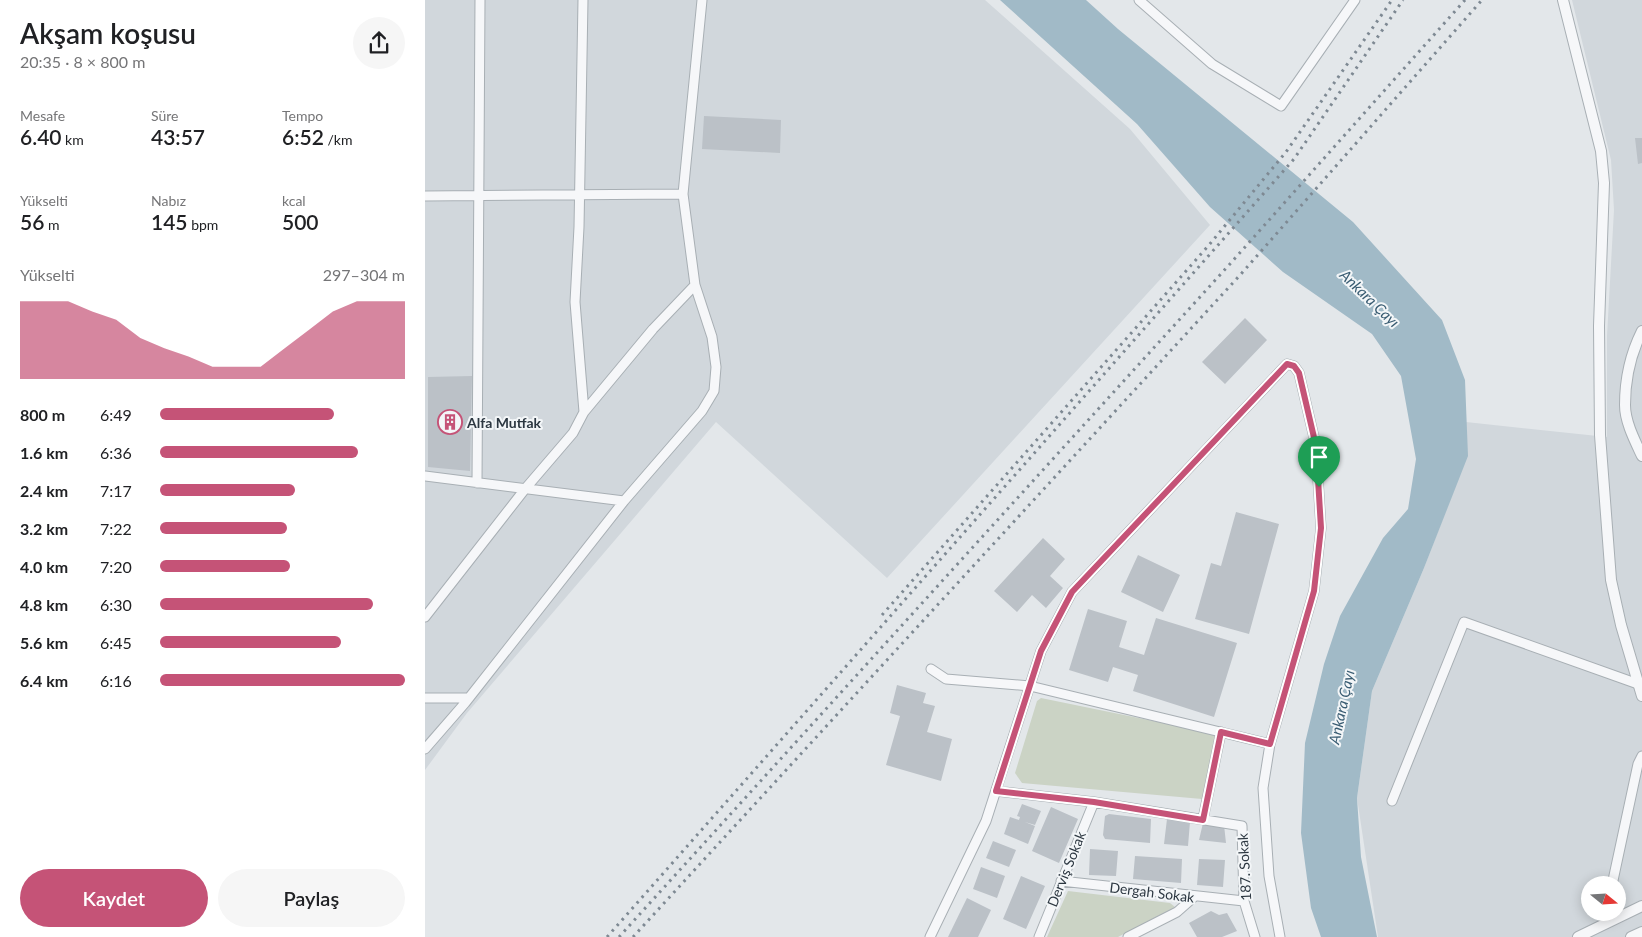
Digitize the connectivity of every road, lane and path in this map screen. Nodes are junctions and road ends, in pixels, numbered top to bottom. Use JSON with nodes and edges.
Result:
{"nodes":[{"id":1,"x":480,"y":0,"type":"edge"},
{"id":2,"x":583,"y":0,"type":"edge"},
{"id":3,"x":702,"y":0,"type":"edge"},
{"id":4,"x":1139,"y":0,"type":"edge"},
{"id":5,"x":1355,"y":0,"type":"edge"},
{"id":6,"x":1563,"y":0,"type":"edge"},
{"id":7,"x":683,"y":194,"type":"junction"},
{"id":8,"x":480,"y":195,"type":"junction"},
{"id":9,"x":425,"y":196,"type":"edge"},
{"id":10,"x":579,"y":196,"type":"junction"},
{"id":11,"x":695,"y":285,"type":"junction"},
{"id":12,"x":1642,"y":331,"type":"edge"},
{"id":13,"x":584,"y":412,"type":"junction"},
{"id":14,"x":1642,"y":456,"type":"edge"},
{"id":15,"x":425,"y":476,"type":"edge"},
{"id":16,"x":477,"y":483,"type":"junction"},
{"id":17,"x":525,"y":489,"type":"junction"},
{"id":18,"x":624,"y":501,"type":"junction"},
{"id":19,"x":425,"y":617,"type":"edge"},
{"id":20,"x":931,"y":669,"type":"dead end"},
{"id":21,"x":1639,"y":684,"type":"junction"},
{"id":22,"x":1030,"y":686,"type":"junction"},
{"id":23,"x":1642,"y":696,"type":"edge"},
{"id":24,"x":425,"y":698,"type":"edge"},
{"id":25,"x":469,"y":698,"type":"junction"},
{"id":26,"x":1221,"y":732,"type":"junction"},
{"id":27,"x":1270,"y":744,"type":"junction"},
{"id":28,"x":425,"y":749,"type":"edge"},
{"id":29,"x":1642,"y":756,"type":"edge"},
{"id":30,"x":996,"y":791,"type":"junction"},
{"id":31,"x":1392,"y":801,"type":"dead end"},
{"id":32,"x":1094,"y":802,"type":"junction"},
{"id":33,"x":1203,"y":820,"type":"junction"},
{"id":34,"x":1614,"y":876,"type":"edge"},
{"id":35,"x":1061,"y":881,"type":"junction"},
{"id":36,"x":1194,"y":897,"type":"junction"},
{"id":37,"x":1244,"y":901,"type":"junction"},
{"id":38,"x":1642,"y":906,"type":"edge"},
{"id":39,"x":1626,"y":912,"type":"edge"},
{"id":40,"x":1606,"y":921,"type":"edge"},
{"id":41,"x":1642,"y":932,"type":"edge"},
{"id":42,"x":930,"y":937,"type":"edge"},
{"id":43,"x":1039,"y":937,"type":"edge"},
{"id":44,"x":1128,"y":937,"type":"edge"},
{"id":45,"x":1255,"y":937,"type":"edge"},
{"id":46,"x":1280,"y":937,"type":"edge"},
{"id":47,"x":1578,"y":937,"type":"edge"},
{"id":48,"x":1631,"y":937,"type":"edge"}],
"edges":[{"from":1,"to":8,"type":"street"},
{"from":2,"to":10,"type":"street"},
{"from":3,"to":7,"type":"street"},
{"from":4,"to":5,"type":"street"},
{"from":6,"to":21,"type":"street"},
{"from":7,"to":10,"type":"street"},
{"from":7,"to":11,"type":"street"},
{"from":8,"to":9,"type":"street"},
{"from":8,"to":10,"type":"street"},
{"from":8,"to":16,"type":"street"},
{"from":10,"to":13,"type":"street"},
{"from":11,"to":13,"type":"street"},
{"from":11,"to":18,"type":"street"},
{"from":12,"to":14,"type":"street"},
{"from":13,"to":17,"type":"street"},
{"from":15,"to":16,"type":"street"},
{"from":16,"to":17,"type":"street"},
{"from":17,"to":18,"type":"street"},
{"from":17,"to":19,"type":"street"},
{"from":18,"to":25,"type":"street"},
{"from":20,"to":22,"type":"street"},
{"from":21,"to":23,"type":"street"},
{"from":21,"to":31,"type":"street"},
{"from":22,"to":26,"type":"street"},
{"from":22,"to":27,"type":"street"},
{"from":22,"to":30,"type":"street"},
{"from":24,"to":25,"type":"street"},
{"from":25,"to":28,"type":"street"},
{"from":26,"to":27,"type":"street"},
{"from":26,"to":33,"type":"street"},
{"from":27,"to":46,"type":"street"},
{"from":29,"to":34,"type":"street"},
{"from":30,"to":32,"type":"street"},
{"from":30,"to":42,"type":"street"},
{"from":32,"to":33,"type":"street"},
{"from":32,"to":35,"type":"street","name":"Derviş Sokak"},
{"from":33,"to":37,"type":"street","name":"187. Sokak"},
{"from":35,"to":36,"type":"street","name":"Dergah Sokak"},
{"from":35,"to":43,"type":"street","name":"Derviş Sokak"},
{"from":36,"to":37,"type":"street","name":"Dergah Sokak"},
{"from":36,"to":44,"type":"street"},
{"from":37,"to":45,"type":"street","name":"187. Sokak"},
{"from":38,"to":39,"type":"street"},
{"from":40,"to":47,"type":"street"},
{"from":41,"to":48,"type":"street"}]}
